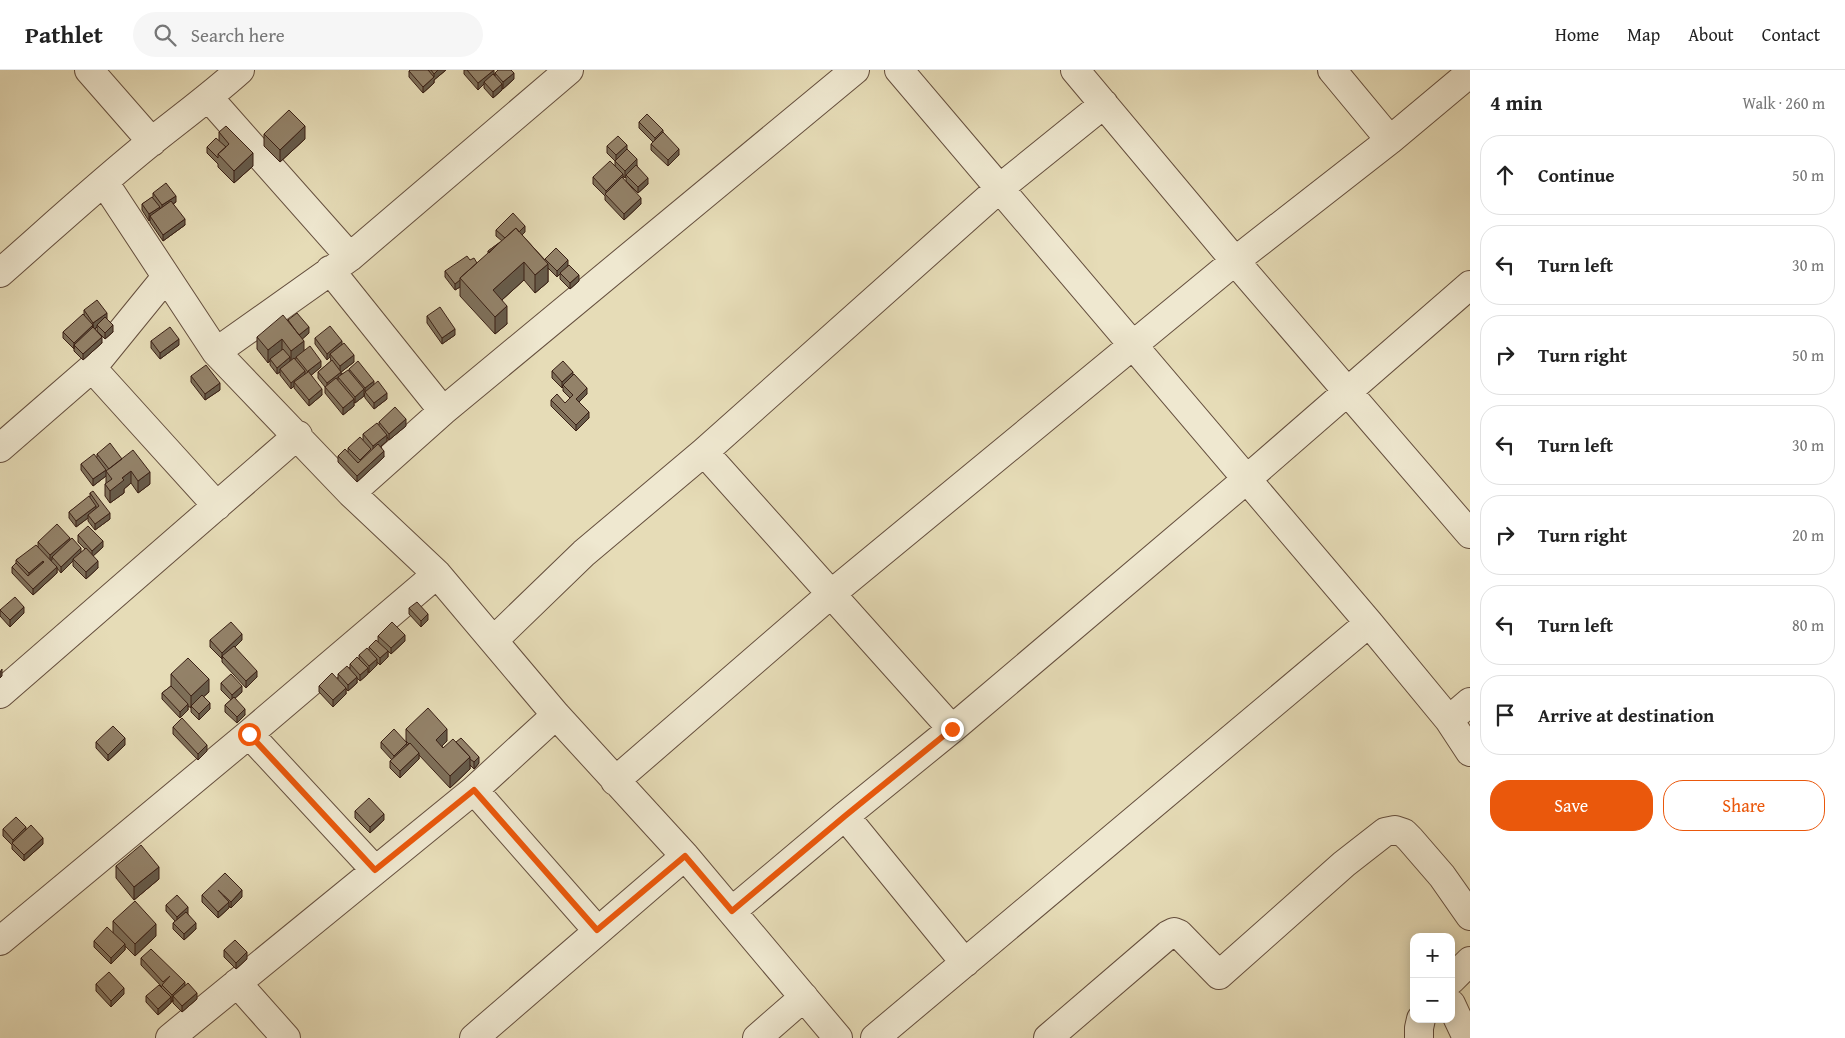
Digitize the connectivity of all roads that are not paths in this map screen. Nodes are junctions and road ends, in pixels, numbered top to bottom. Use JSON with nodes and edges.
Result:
{"nodes":[{"id":1,"x":89,"y":70,"type":"edge"},
{"id":2,"x":240,"y":70,"type":"edge"},
{"id":3,"x":569,"y":70,"type":"edge"},
{"id":4,"x":855,"y":70,"type":"edge"},
{"id":5,"x":899,"y":70,"type":"edge"},
{"id":6,"x":1075,"y":70,"type":"edge"},
{"id":7,"x":1332,"y":70,"type":"edge"},
{"id":8,"x":1470,"y":73,"type":"edge"},
{"id":9,"x":209,"y":98,"type":"junction"},
{"id":10,"x":1104,"y":104,"type":"junction"},
{"id":11,"x":1390,"y":140,"type":"junction"},
{"id":12,"x":152,"y":142,"type":"junction"},
{"id":13,"x":104,"y":182,"type":"junction"},
{"id":14,"x":1000,"y":188,"type":"junction"},
{"id":15,"x":1235,"y":261,"type":"junction"},
{"id":16,"x":340,"y":264,"type":"junction"},
{"id":17,"x":0,"y":273,"type":"edge"},
{"id":18,"x":166,"y":277,"type":"junction"},
{"id":19,"x":1470,"y":285,"type":"edge"},
{"id":20,"x":1134,"y":346,"type":"junction"},
{"id":21,"x":216,"y":352,"type":"junction"},
{"id":22,"x":92,"y":368,"type":"junction"},
{"id":23,"x":1348,"y":391,"type":"junction"},
{"id":24,"x":443,"y":411,"type":"junction"},
{"id":25,"x":298,"y":435,"type":"junction"},
{"id":26,"x":0,"y":448,"type":"edge"},
{"id":27,"x":704,"y":452,"type":"junction"},
{"id":28,"x":1247,"y":479,"type":"junction"},
{"id":29,"x":352,"y":493,"type":"junction"},
{"id":30,"x":217,"y":506,"type":"junction"},
{"id":31,"x":1470,"y":534,"type":"edge"},
{"id":32,"x":437,"y":574,"type":"junction"},
{"id":33,"x":831,"y":594,"type":"junction"},
{"id":34,"x":1369,"y":623,"type":"junction"},
{"id":35,"x":494,"y":640,"type":"junction"},
{"id":36,"x":0,"y":694,"type":"edge"},
{"id":37,"x":1470,"y":702,"type":"edge"},
{"id":38,"x":556,"y":715,"type":"junction"},
{"id":39,"x":1448,"y":720,"type":"junction"},
{"id":40,"x":952,"y":729,"type":"junction"},
{"id":41,"x":249,"y":734,"type":"junction"},
{"id":42,"x":1470,"y":752,"type":"edge"},
{"id":43,"x":616,"y":781,"type":"junction"},
{"id":44,"x":474,"y":790,"type":"junction"},
{"id":45,"x":845,"y":816,"type":"junction"},
{"id":46,"x":685,"y":856,"type":"junction"},
{"id":47,"x":375,"y":870,"type":"junction"},
{"id":48,"x":732,"y":911,"type":"junction"},
{"id":49,"x":1470,"y":916,"type":"edge"},
{"id":50,"x":597,"y":930,"type":"junction"},
{"id":51,"x":0,"y":941,"type":"edge"},
{"id":52,"x":1470,"y":962,"type":"edge"},
{"id":53,"x":965,"y":963,"type":"junction"},
{"id":54,"x":1453,"y":978,"type":"edge"},
{"id":55,"x":237,"y":983,"type":"junction"},
{"id":56,"x":804,"y":997,"type":"junction"},
{"id":57,"x":1455,"y":1012,"type":"edge"},
{"id":58,"x":1420,"y":1023,"type":"edge"},
{"id":59,"x":170,"y":1038,"type":"edge"},
{"id":60,"x":286,"y":1038,"type":"edge"},
{"id":61,"x":474,"y":1038,"type":"edge"},
{"id":62,"x":757,"y":1038,"type":"edge"},
{"id":63,"x":838,"y":1038,"type":"edge"},
{"id":64,"x":875,"y":1038,"type":"edge"},
{"id":65,"x":1048,"y":1038,"type":"edge"},
{"id":66,"x":1420,"y":1038,"type":"edge"},
{"id":67,"x":1468,"y":1038,"type":"edge"}],
"edges":[{"from":1,"to":12,"type":"street"},
{"from":2,"to":9,"type":"street"},
{"from":3,"to":16,"type":"street"},
{"from":4,"to":24,"type":"street"},
{"from":5,"to":14,"type":"street"},
{"from":6,"to":10,"type":"street"},
{"from":7,"to":11,"type":"street"},
{"from":8,"to":11,"type":"street"},
{"from":9,"to":12,"type":"street"},
{"from":9,"to":16,"type":"street"},
{"from":10,"to":14,"type":"street"},
{"from":10,"to":15,"type":"street"},
{"from":11,"to":15,"type":"street"},
{"from":12,"to":13,"type":"street"},
{"from":13,"to":17,"type":"street"},
{"from":13,"to":18,"type":"street"},
{"from":14,"to":20,"type":"street"},
{"from":14,"to":27,"type":"street"},
{"from":15,"to":20,"type":"street"},
{"from":15,"to":23,"type":"street"},
{"from":16,"to":21,"type":"street"},
{"from":16,"to":24,"type":"street"},
{"from":18,"to":21,"type":"street"},
{"from":18,"to":22,"type":"street"},
{"from":19,"to":23,"type":"street"},
{"from":20,"to":28,"type":"street"},
{"from":20,"to":33,"type":"street"},
{"from":21,"to":25,"type":"street"},
{"from":22,"to":26,"type":"street"},
{"from":22,"to":30,"type":"street"},
{"from":23,"to":28,"type":"street"},
{"from":23,"to":31,"type":"street"},
{"from":24,"to":29,"type":"street"},
{"from":25,"to":29,"type":"street"},
{"from":25,"to":30,"type":"street"},
{"from":27,"to":33,"type":"street"},
{"from":27,"to":35,"type":"street"},
{"from":28,"to":34,"type":"street"},
{"from":28,"to":40,"type":"street"},
{"from":29,"to":32,"type":"street"},
{"from":30,"to":36,"type":"street"},
{"from":32,"to":35,"type":"street"},
{"from":32,"to":41,"type":"street"},
{"from":33,"to":40,"type":"street"},
{"from":33,"to":43,"type":"street"},
{"from":34,"to":39,"type":"street"},
{"from":34,"to":53,"type":"street"},
{"from":35,"to":38,"type":"street"},
{"from":37,"to":39,"type":"street"},
{"from":38,"to":43,"type":"street"},
{"from":38,"to":44,"type":"street"},
{"from":39,"to":42,"type":"street"},
{"from":40,"to":45,"type":"street"},
{"from":41,"to":47,"type":"street"},
{"from":41,"to":51,"type":"street"},
{"from":43,"to":46,"type":"street"},
{"from":44,"to":47,"type":"street"},
{"from":44,"to":50,"type":"street"},
{"from":45,"to":48,"type":"street"},
{"from":45,"to":53,"type":"street"},
{"from":46,"to":48,"type":"street"},
{"from":46,"to":50,"type":"street"},
{"from":47,"to":55,"type":"street"},
{"from":48,"to":56,"type":"street"},
{"from":49,"to":65,"type":"street"},
{"from":50,"to":61,"type":"street"},
{"from":52,"to":54,"type":"street"},
{"from":53,"to":64,"type":"street"},
{"from":55,"to":59,"type":"street"},
{"from":55,"to":60,"type":"street"},
{"from":56,"to":62,"type":"street"},
{"from":56,"to":63,"type":"street"},
{"from":57,"to":67,"type":"street"},
{"from":58,"to":66,"type":"street"}]}
